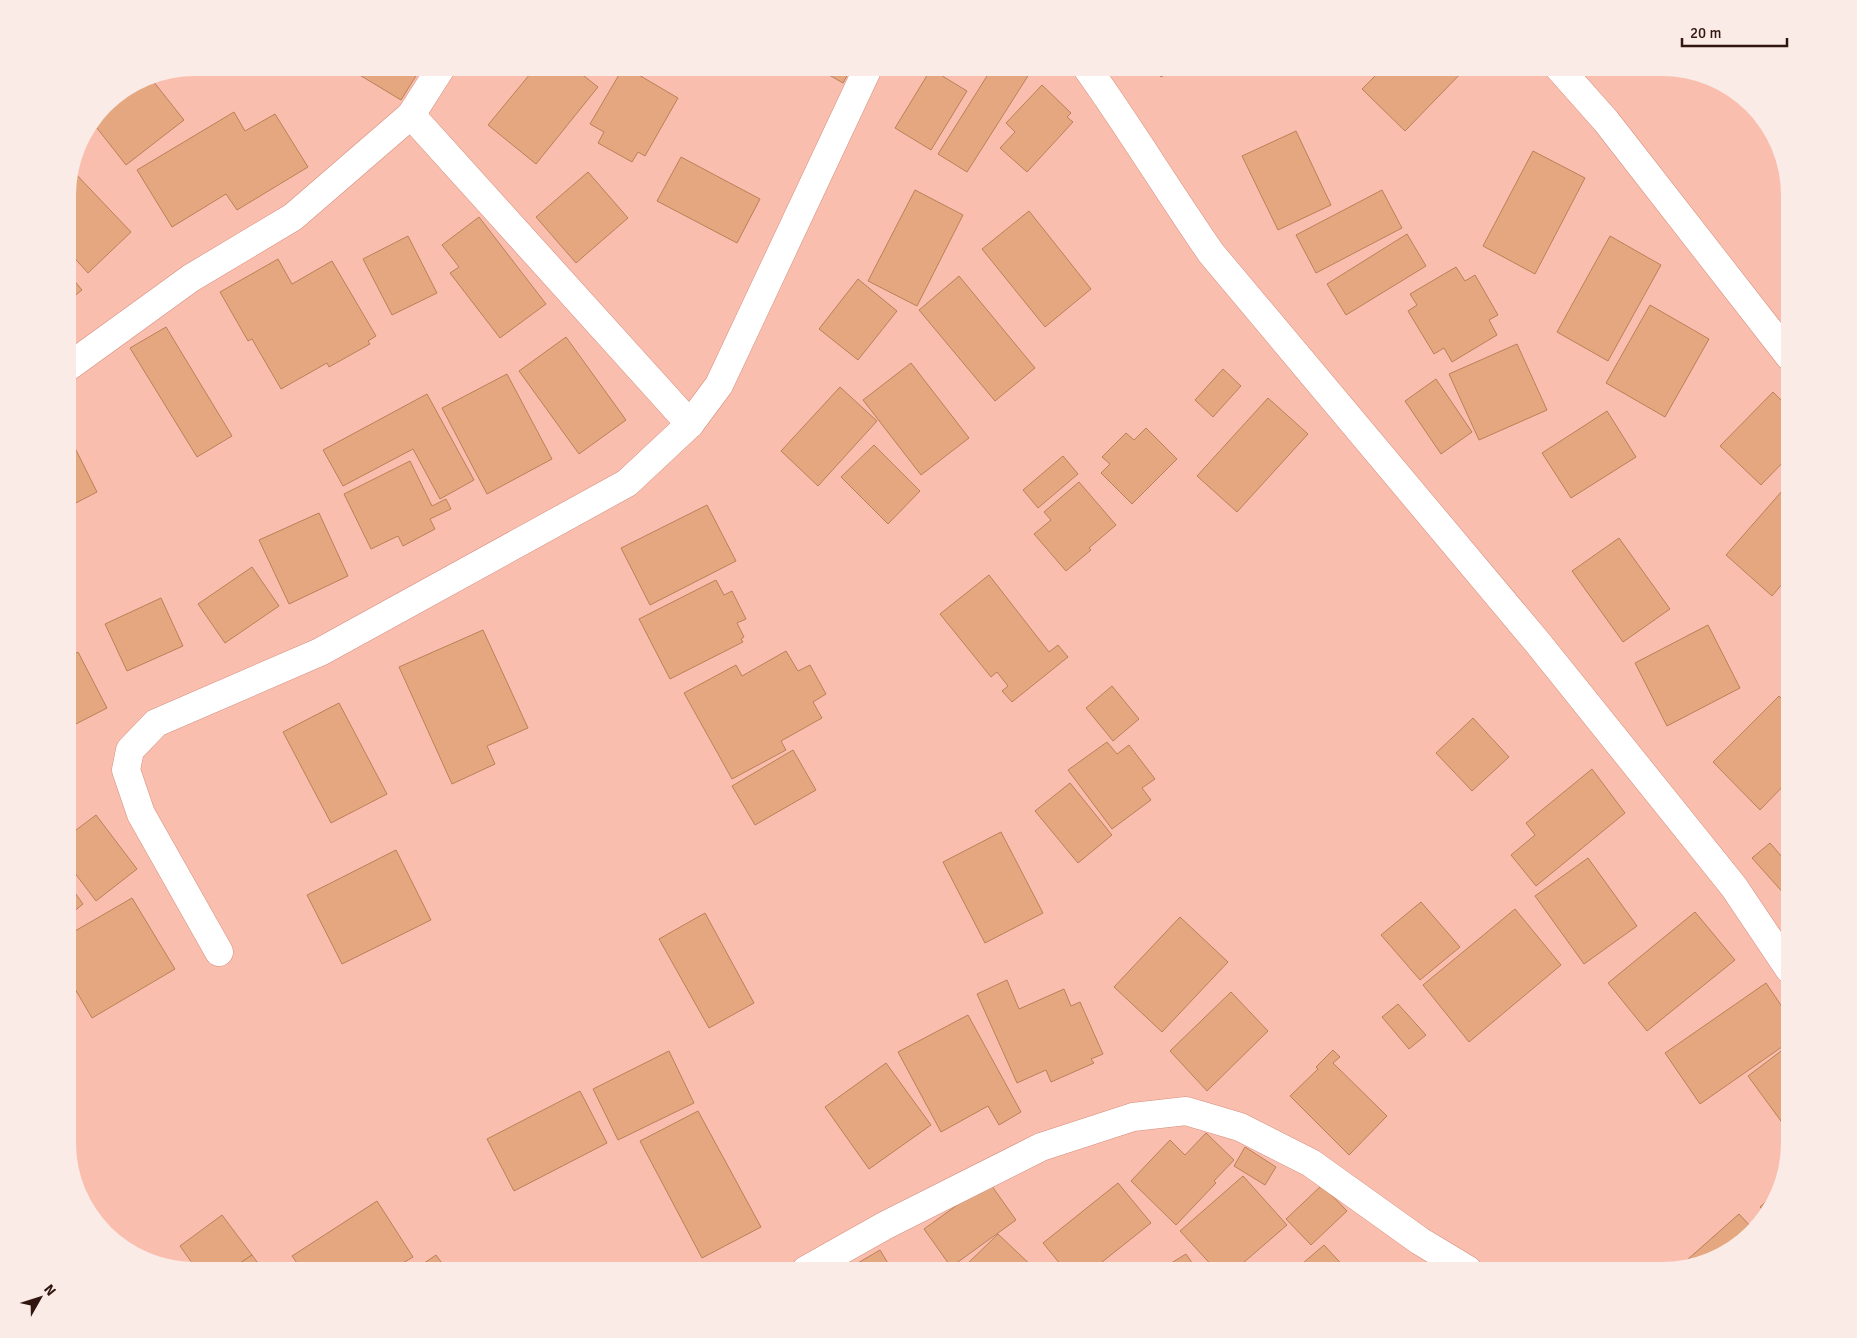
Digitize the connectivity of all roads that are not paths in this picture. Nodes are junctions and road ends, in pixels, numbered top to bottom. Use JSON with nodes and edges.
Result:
{"nodes":[{"id":1,"x":436,"y":76,"type":"edge"},
{"id":2,"x":864,"y":76,"type":"edge"},
{"id":3,"x":1093,"y":76,"type":"edge"},
{"id":4,"x":1567,"y":76,"type":"edge"},
{"id":5,"x":411,"y":115,"type":"junction"},
{"id":6,"x":1781,"y":345,"type":"edge"},
{"id":7,"x":77,"y":360,"type":"edge"},
{"id":8,"x":690,"y":424,"type":"junction"},
{"id":9,"x":219,"y":952,"type":"dead end"},
{"id":10,"x":1781,"y":956,"type":"edge"},
{"id":11,"x":820,"y":1262,"type":"edge"},
{"id":12,"x":1455,"y":1262,"type":"edge"}],
"edges":[{"from":1,"to":5,"type":"street"},
{"from":2,"to":8,"type":"street"},
{"from":3,"to":10,"type":"street"},
{"from":4,"to":6,"type":"street"},
{"from":5,"to":7,"type":"street"},
{"from":5,"to":8,"type":"street"},
{"from":8,"to":9,"type":"street"},
{"from":11,"to":12,"type":"street"}]}
